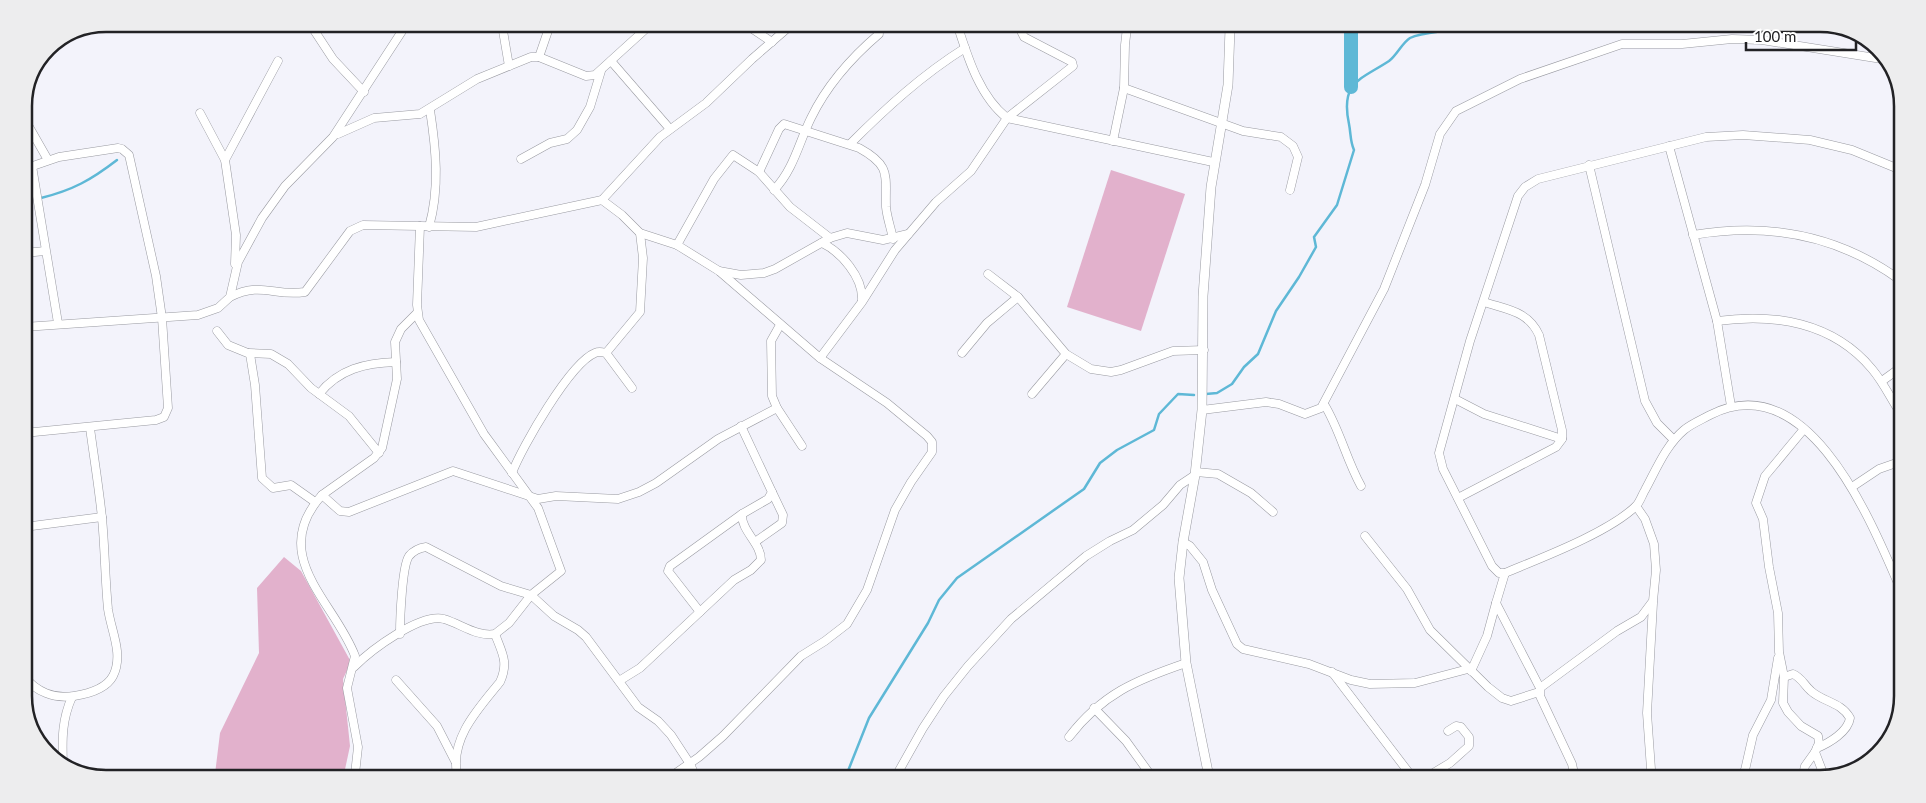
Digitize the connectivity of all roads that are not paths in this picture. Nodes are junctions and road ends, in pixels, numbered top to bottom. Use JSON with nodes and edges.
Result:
{"nodes":[{"id":1,"x":315,"y":32,"type":"edge"},
{"id":2,"x":402,"y":32,"type":"edge"},
{"id":3,"x":503,"y":32,"type":"edge"},
{"id":4,"x":548,"y":32,"type":"edge"},
{"id":5,"x":643,"y":32,"type":"edge"},
{"id":6,"x":757,"y":32,"type":"edge"},
{"id":7,"x":783,"y":32,"type":"edge"},
{"id":8,"x":879,"y":32,"type":"edge"},
{"id":9,"x":960,"y":32,"type":"edge"},
{"id":10,"x":1022,"y":32,"type":"edge"},
{"id":11,"x":1126,"y":32,"type":"edge"},
{"id":12,"x":1230,"y":32,"type":"edge"},
{"id":13,"x":772,"y":42,"type":"junction"},
{"id":14,"x":965,"y":48,"type":"junction"},
{"id":15,"x":539,"y":57,"type":"junction"},
{"id":16,"x":1875,"y":58,"type":"edge"},
{"id":17,"x":278,"y":61,"type":"dead end"},
{"id":18,"x":611,"y":62,"type":"junction"},
{"id":19,"x":508,"y":66,"type":"junction"},
{"id":20,"x":602,"y":69,"type":"junction"},
{"id":21,"x":1124,"y":88,"type":"junction"},
{"id":22,"x":364,"y":92,"type":"junction"},
{"id":23,"x":430,"y":110,"type":"junction"},
{"id":24,"x":200,"y":112,"type":"dead end"},
{"id":25,"x":1007,"y":118,"type":"junction"},
{"id":26,"x":1222,"y":122,"type":"junction"},
{"id":27,"x":670,"y":128,"type":"junction"},
{"id":28,"x":806,"y":130,"type":"junction"},
{"id":29,"x":33,"y":134,"type":"edge"},
{"id":30,"x":333,"y":137,"type":"junction"},
{"id":31,"x":1113,"y":141,"type":"junction"},
{"id":32,"x":850,"y":144,"type":"junction"},
{"id":33,"x":1669,"y":146,"type":"junction"},
{"id":34,"x":521,"y":159,"type":"dead end"},
{"id":35,"x":48,"y":160,"type":"junction"},
{"id":36,"x":225,"y":160,"type":"junction"},
{"id":37,"x":1213,"y":162,"type":"junction"},
{"id":38,"x":1589,"y":165,"type":"junction"},
{"id":39,"x":33,"y":166,"type":"edge"},
{"id":40,"x":1893,"y":167,"type":"edge"},
{"id":41,"x":759,"y":172,"type":"junction"},
{"id":42,"x":33,"y":173,"type":"edge"},
{"id":43,"x":774,"y":190,"type":"junction"},
{"id":44,"x":1290,"y":190,"type":"dead end"},
{"id":45,"x":602,"y":200,"type":"junction"},
{"id":46,"x":420,"y":226,"type":"junction"},
{"id":47,"x":430,"y":227,"type":"junction"},
{"id":48,"x":640,"y":233,"type":"junction"},
{"id":49,"x":908,"y":234,"type":"junction"},
{"id":50,"x":1693,"y":235,"type":"junction"},
{"id":51,"x":830,"y":238,"type":"junction"},
{"id":52,"x":893,"y":239,"type":"junction"},
{"id":53,"x":822,"y":243,"type":"junction"},
{"id":54,"x":677,"y":245,"type":"junction"},
{"id":55,"x":45,"y":251,"type":"junction"},
{"id":56,"x":33,"y":252,"type":"edge"},
{"id":57,"x":235,"y":271,"type":"junction"},
{"id":58,"x":719,"y":271,"type":"junction"},
{"id":59,"x":988,"y":274,"type":"dead end"},
{"id":60,"x":1893,"y":276,"type":"edge"},
{"id":61,"x":230,"y":297,"type":"junction"},
{"id":62,"x":1018,"y":297,"type":"junction"},
{"id":63,"x":862,"y":302,"type":"junction"},
{"id":64,"x":1484,"y":302,"type":"junction"},
{"id":65,"x":417,"y":313,"type":"junction"},
{"id":66,"x":162,"y":318,"type":"junction"},
{"id":67,"x":1717,"y":321,"type":"junction"},
{"id":68,"x":58,"y":323,"type":"junction"},
{"id":69,"x":780,"y":325,"type":"junction"},
{"id":70,"x":33,"y":326,"type":"edge"},
{"id":71,"x":217,"y":331,"type":"dead end"},
{"id":72,"x":1204,"y":350,"type":"junction"},
{"id":73,"x":249,"y":353,"type":"junction"},
{"id":74,"x":962,"y":353,"type":"dead end"},
{"id":75,"x":606,"y":354,"type":"junction"},
{"id":76,"x":1066,"y":354,"type":"junction"},
{"id":77,"x":820,"y":358,"type":"junction"},
{"id":78,"x":396,"y":362,"type":"junction"},
{"id":79,"x":1893,"y":373,"type":"edge"},
{"id":80,"x":1882,"y":381,"type":"junction"},
{"id":81,"x":632,"y":388,"type":"dead end"},
{"id":82,"x":319,"y":394,"type":"junction"},
{"id":83,"x":1032,"y":394,"type":"dead end"},
{"id":84,"x":1455,"y":398,"type":"junction"},
{"id":85,"x":1894,"y":401,"type":"edge"},
{"id":86,"x":1324,"y":404,"type":"junction"},
{"id":87,"x":1731,"y":406,"type":"junction"},
{"id":88,"x":777,"y":408,"type":"junction"},
{"id":89,"x":1202,"y":410,"type":"junction"},
{"id":90,"x":741,"y":426,"type":"junction"},
{"id":91,"x":90,"y":428,"type":"junction"},
{"id":92,"x":1804,"y":429,"type":"junction"},
{"id":93,"x":33,"y":432,"type":"edge"},
{"id":94,"x":1562,"y":440,"type":"junction"},
{"id":95,"x":1674,"y":440,"type":"junction"},
{"id":96,"x":802,"y":446,"type":"dead end"},
{"id":97,"x":378,"y":453,"type":"junction"},
{"id":98,"x":1894,"y":464,"type":"edge"},
{"id":99,"x":512,"y":473,"type":"junction"},
{"id":100,"x":1196,"y":474,"type":"junction"},
{"id":101,"x":1361,"y":486,"type":"dead end"},
{"id":102,"x":1852,"y":487,"type":"junction"},
{"id":103,"x":772,"y":492,"type":"junction"},
{"id":104,"x":322,"y":495,"type":"junction"},
{"id":105,"x":530,"y":496,"type":"junction"},
{"id":106,"x":1458,"y":498,"type":"junction"},
{"id":107,"x":316,"y":502,"type":"junction"},
{"id":108,"x":1636,"y":506,"type":"junction"},
{"id":109,"x":1273,"y":512,"type":"dead end"},
{"id":110,"x":742,"y":514,"type":"junction"},
{"id":111,"x":102,"y":517,"type":"junction"},
{"id":112,"x":33,"y":527,"type":"edge"},
{"id":113,"x":1364,"y":536,"type":"dead end"},
{"id":114,"x":755,"y":542,"type":"junction"},
{"id":115,"x":1183,"y":542,"type":"junction"},
{"id":116,"x":1894,"y":572,"type":"edge"},
{"id":117,"x":1505,"y":573,"type":"junction"},
{"id":118,"x":531,"y":595,"type":"junction"},
{"id":119,"x":1653,"y":601,"type":"junction"},
{"id":120,"x":1496,"y":602,"type":"junction"},
{"id":121,"x":700,"y":612,"type":"junction"},
{"id":122,"x":400,"y":634,"type":"junction"},
{"id":123,"x":495,"y":634,"type":"junction"},
{"id":124,"x":1779,"y":652,"type":"junction"},
{"id":125,"x":1186,"y":663,"type":"junction"},
{"id":126,"x":354,"y":666,"type":"junction"},
{"id":127,"x":1469,"y":670,"type":"junction"},
{"id":128,"x":1332,"y":672,"type":"junction"},
{"id":129,"x":1784,"y":677,"type":"junction"},
{"id":130,"x":396,"y":680,"type":"dead end"},
{"id":131,"x":619,"y":681,"type":"junction"},
{"id":132,"x":33,"y":685,"type":"edge"},
{"id":133,"x":1540,"y":690,"type":"junction"},
{"id":134,"x":72,"y":697,"type":"junction"},
{"id":135,"x":1094,"y":708,"type":"junction"},
{"id":136,"x":1448,"y":731,"type":"dead end"},
{"id":137,"x":1069,"y":736,"type":"dead end"},
{"id":138,"x":1816,"y":750,"type":"junction"},
{"id":139,"x":63,"y":756,"type":"edge"},
{"id":140,"x":454,"y":761,"type":"junction"},
{"id":141,"x":690,"y":764,"type":"junction"},
{"id":142,"x":355,"y":770,"type":"edge"},
{"id":143,"x":456,"y":770,"type":"edge"},
{"id":144,"x":681,"y":770,"type":"edge"},
{"id":145,"x":693,"y":770,"type":"edge"},
{"id":146,"x":899,"y":770,"type":"edge"},
{"id":147,"x":1147,"y":770,"type":"edge"},
{"id":148,"x":1208,"y":770,"type":"edge"},
{"id":149,"x":1407,"y":770,"type":"edge"},
{"id":150,"x":1442,"y":770,"type":"edge"},
{"id":151,"x":1573,"y":770,"type":"edge"},
{"id":152,"x":1651,"y":770,"type":"edge"},
{"id":153,"x":1745,"y":770,"type":"edge"},
{"id":154,"x":1804,"y":770,"type":"edge"},
{"id":155,"x":1822,"y":770,"type":"edge"}],
"edges":[{"from":1,"to":22,"type":"street"},
{"from":2,"to":22,"type":"street"},
{"from":3,"to":19,"type":"street"},
{"from":4,"to":15,"type":"street"},
{"from":5,"to":18,"type":"street"},
{"from":6,"to":13,"type":"street"},
{"from":7,"to":13,"type":"street"},
{"from":8,"to":28,"type":"street"},
{"from":9,"to":14,"type":"street"},
{"from":10,"to":25,"type":"street"},
{"from":11,"to":21,"type":"street"},
{"from":12,"to":26,"type":"street"},
{"from":13,"to":27,"type":"street"},
{"from":14,"to":25,"type":"street"},
{"from":14,"to":32,"type":"street"},
{"from":15,"to":19,"type":"street"},
{"from":15,"to":20,"type":"street"},
{"from":16,"to":86,"type":"street"},
{"from":17,"to":36,"type":"street"},
{"from":18,"to":20,"type":"street"},
{"from":18,"to":27,"type":"street"},
{"from":19,"to":23,"type":"street"},
{"from":20,"to":34,"type":"street"},
{"from":21,"to":26,"type":"street"},
{"from":21,"to":31,"type":"street"},
{"from":22,"to":30,"type":"street"},
{"from":23,"to":30,"type":"street"},
{"from":23,"to":47,"type":"street"},
{"from":24,"to":36,"type":"street"},
{"from":25,"to":31,"type":"street"},
{"from":25,"to":49,"type":"street"},
{"from":26,"to":37,"type":"street"},
{"from":26,"to":44,"type":"street"},
{"from":27,"to":45,"type":"street"},
{"from":28,"to":32,"type":"street"},
{"from":28,"to":41,"type":"street"},
{"from":28,"to":43,"type":"street"},
{"from":29,"to":35,"type":"street"},
{"from":30,"to":57,"type":"street"},
{"from":31,"to":37,"type":"street"},
{"from":32,"to":52,"type":"street"},
{"from":33,"to":38,"type":"street"},
{"from":33,"to":40,"type":"street"},
{"from":33,"to":50,"type":"street"},
{"from":35,"to":39,"type":"street"},
{"from":35,"to":66,"type":"street"},
{"from":36,"to":57,"type":"street"},
{"from":37,"to":72,"type":"street"},
{"from":38,"to":64,"type":"street"},
{"from":38,"to":95,"type":"street"},
{"from":41,"to":43,"type":"street"},
{"from":41,"to":54,"type":"street"},
{"from":42,"to":55,"type":"street"},
{"from":43,"to":51,"type":"street"},
{"from":45,"to":47,"type":"street"},
{"from":45,"to":48,"type":"street"},
{"from":46,"to":47,"type":"street"},
{"from":46,"to":61,"type":"street"},
{"from":46,"to":65,"type":"street"},
{"from":48,"to":54,"type":"street"},
{"from":48,"to":75,"type":"street"},
{"from":49,"to":52,"type":"street"},
{"from":49,"to":63,"type":"street"},
{"from":50,"to":60,"type":"street"},
{"from":50,"to":67,"type":"street"},
{"from":51,"to":52,"type":"street"},
{"from":51,"to":53,"type":"street"},
{"from":53,"to":58,"type":"street"},
{"from":53,"to":63,"type":"street"},
{"from":54,"to":58,"type":"street"},
{"from":55,"to":56,"type":"street"},
{"from":55,"to":68,"type":"street"},
{"from":57,"to":61,"type":"street"},
{"from":58,"to":69,"type":"street"},
{"from":59,"to":62,"type":"street"},
{"from":61,"to":66,"type":"street"},
{"from":62,"to":74,"type":"street"},
{"from":62,"to":76,"type":"street"},
{"from":63,"to":77,"type":"street"},
{"from":64,"to":84,"type":"street"},
{"from":64,"to":94,"type":"street"},
{"from":65,"to":78,"type":"street"},
{"from":65,"to":99,"type":"street"},
{"from":66,"to":68,"type":"street"},
{"from":66,"to":91,"type":"street"},
{"from":67,"to":80,"type":"street"},
{"from":67,"to":87,"type":"street"},
{"from":68,"to":70,"type":"street"},
{"from":69,"to":77,"type":"street"},
{"from":69,"to":88,"type":"street"},
{"from":71,"to":73,"type":"street"},
{"from":72,"to":76,"type":"street"},
{"from":72,"to":89,"type":"street"},
{"from":73,"to":82,"type":"street"},
{"from":73,"to":107,"type":"street"},
{"from":75,"to":81,"type":"street"},
{"from":75,"to":99,"type":"street"},
{"from":76,"to":83,"type":"street"},
{"from":77,"to":141,"type":"street"},
{"from":78,"to":82,"type":"street"},
{"from":78,"to":97,"type":"street"},
{"from":79,"to":80,"type":"street"},
{"from":80,"to":85,"type":"street"},
{"from":82,"to":97,"type":"street"},
{"from":84,"to":94,"type":"street"},
{"from":84,"to":106,"type":"street"},
{"from":86,"to":89,"type":"street"},
{"from":86,"to":101,"type":"street"},
{"from":87,"to":92,"type":"street"},
{"from":87,"to":95,"type":"street"},
{"from":88,"to":90,"type":"street"},
{"from":88,"to":96,"type":"street"},
{"from":89,"to":100,"type":"street"},
{"from":90,"to":103,"type":"street"},
{"from":90,"to":105,"type":"street"},
{"from":91,"to":93,"type":"street"},
{"from":91,"to":111,"type":"street"},
{"from":92,"to":102,"type":"street"},
{"from":92,"to":124,"type":"street"},
{"from":94,"to":106,"type":"street"},
{"from":95,"to":108,"type":"street"},
{"from":97,"to":104,"type":"street"},
{"from":98,"to":102,"type":"street"},
{"from":99,"to":105,"type":"street"},
{"from":100,"to":109,"type":"street"},
{"from":100,"to":115,"type":"street"},
{"from":100,"to":146,"type":"street"},
{"from":102,"to":116,"type":"street"},
{"from":103,"to":110,"type":"street"},
{"from":103,"to":114,"type":"street"},
{"from":104,"to":105,"type":"street"},
{"from":104,"to":107,"type":"street"},
{"from":105,"to":118,"type":"street"},
{"from":106,"to":117,"type":"street"},
{"from":107,"to":126,"type":"street"},
{"from":108,"to":117,"type":"street"},
{"from":108,"to":119,"type":"street"},
{"from":110,"to":114,"type":"street"},
{"from":110,"to":121,"type":"street"},
{"from":111,"to":112,"type":"street"},
{"from":111,"to":134,"type":"street"},
{"from":113,"to":127,"type":"street"},
{"from":114,"to":121,"type":"street"},
{"from":115,"to":125,"type":"street"},
{"from":115,"to":128,"type":"street"},
{"from":117,"to":120,"type":"street"},
{"from":118,"to":122,"type":"street"},
{"from":118,"to":123,"type":"street"},
{"from":118,"to":131,"type":"street"},
{"from":119,"to":133,"type":"street"},
{"from":119,"to":152,"type":"street"},
{"from":120,"to":127,"type":"street"},
{"from":120,"to":133,"type":"street"},
{"from":121,"to":131,"type":"street"},
{"from":122,"to":123,"type":"street"},
{"from":122,"to":126,"type":"street"},
{"from":123,"to":140,"type":"street"},
{"from":124,"to":129,"type":"street"},
{"from":124,"to":153,"type":"street"},
{"from":125,"to":135,"type":"street"},
{"from":125,"to":148,"type":"street"},
{"from":126,"to":142,"type":"street"},
{"from":127,"to":128,"type":"street"},
{"from":127,"to":133,"type":"street"},
{"from":128,"to":149,"type":"street"},
{"from":129,"to":138,"type":"street"},
{"from":129,"to":138,"type":"street"},
{"from":130,"to":140,"type":"street"},
{"from":131,"to":141,"type":"street"},
{"from":132,"to":134,"type":"street"},
{"from":133,"to":151,"type":"street"},
{"from":134,"to":139,"type":"street"},
{"from":135,"to":137,"type":"street"},
{"from":135,"to":147,"type":"street"},
{"from":136,"to":150,"type":"street"},
{"from":138,"to":154,"type":"street"},
{"from":138,"to":155,"type":"street"},
{"from":140,"to":143,"type":"street"},
{"from":141,"to":144,"type":"street"},
{"from":141,"to":145,"type":"street"}]}
